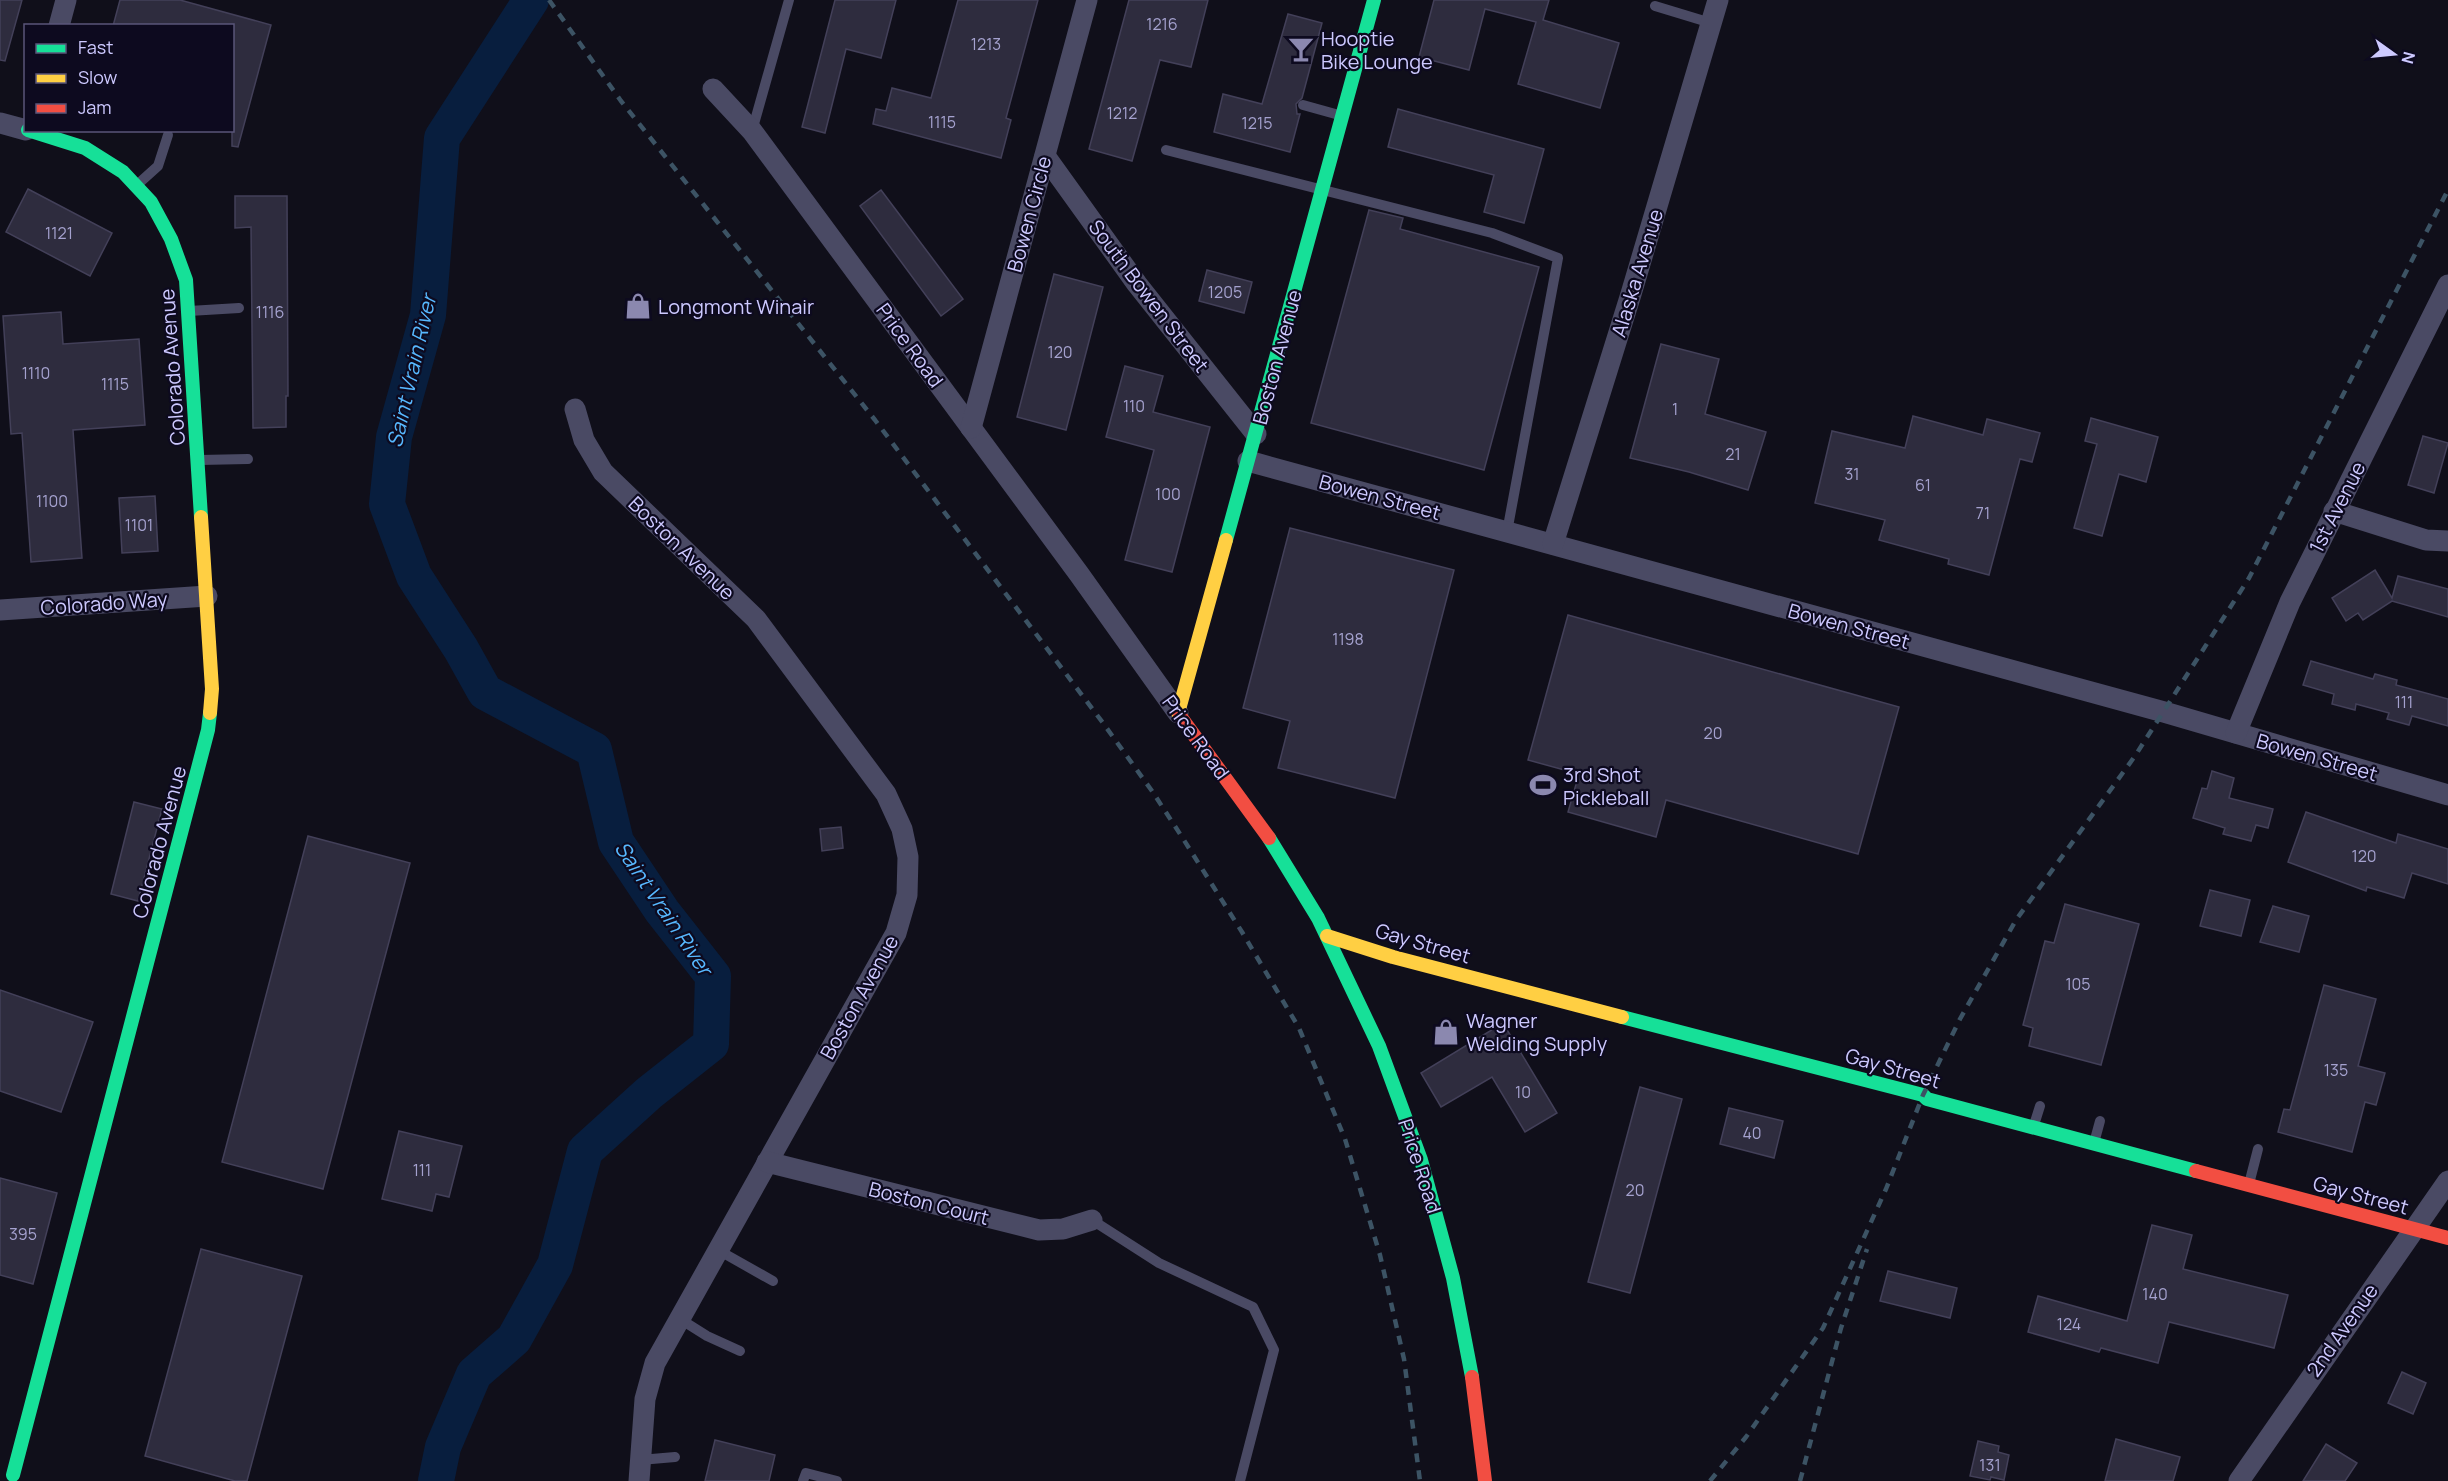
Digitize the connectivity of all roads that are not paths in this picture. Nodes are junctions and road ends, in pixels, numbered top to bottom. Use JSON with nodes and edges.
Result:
{"nodes":[{"id":1,"x":66,"y":0,"type":"edge"},
{"id":2,"x":789,"y":0,"type":"edge"},
{"id":3,"x":1087,"y":0,"type":"edge"},
{"id":4,"x":1374,"y":0,"type":"edge"},
{"id":5,"x":1718,"y":0,"type":"edge"},
{"id":6,"x":1655,"y":6,"type":"dead end"},
{"id":7,"x":1711,"y":23,"type":"junction"},
{"id":8,"x":60,"y":24,"type":"edge"},
{"id":9,"x":713,"y":89,"type":"dead end"},
{"id":10,"x":1303,"y":105,"type":"dead end"},
{"id":11,"x":1343,"y":116,"type":"junction"},
{"id":12,"x":0,"y":123,"type":"edge"},
{"id":13,"x":24,"y":129,"type":"edge"},
{"id":14,"x":752,"y":131,"type":"junction"},
{"id":15,"x":35,"y":132,"type":"edge"},
{"id":16,"x":168,"y":135,"type":"dead end"},
{"id":17,"x":1166,"y":150,"type":"dead end"},
{"id":18,"x":1045,"y":156,"type":"junction"},
{"id":19,"x":136,"y":185,"type":"junction"},
{"id":20,"x":1322,"y":190,"type":"junction"},
{"id":21,"x":2448,"y":285,"type":"edge"},
{"id":22,"x":239,"y":308,"type":"dead end"},
{"id":23,"x":188,"y":311,"type":"junction"},
{"id":24,"x":576,"y":410,"type":"dead end"},
{"id":25,"x":971,"y":428,"type":"junction"},
{"id":26,"x":1256,"y":434,"type":"junction"},
{"id":27,"x":248,"y":459,"type":"dead end"},
{"id":28,"x":198,"y":460,"type":"junction"},
{"id":29,"x":1248,"y":461,"type":"junction"},
{"id":30,"x":2334,"y":512,"type":"junction"},
{"id":31,"x":1507,"y":532,"type":"junction"},
{"id":32,"x":2448,"y":541,"type":"edge"},
{"id":33,"x":1553,"y":544,"type":"junction"},
{"id":34,"x":207,"y":596,"type":"junction"},
{"id":35,"x":0,"y":610,"type":"edge"},
{"id":36,"x":1178,"y":713,"type":"junction"},
{"id":37,"x":2236,"y":733,"type":"junction"},
{"id":38,"x":2448,"y":795,"type":"edge"},
{"id":39,"x":1327,"y":936,"type":"junction"},
{"id":40,"x":2040,"y":1106,"type":"dead end"},
{"id":41,"x":2100,"y":1121,"type":"dead end"},
{"id":42,"x":2033,"y":1127,"type":"junction"},
{"id":43,"x":2094,"y":1144,"type":"junction"},
{"id":44,"x":2258,"y":1149,"type":"dead end"},
{"id":45,"x":767,"y":1162,"type":"junction"},
{"id":46,"x":2448,"y":1181,"type":"edge"},
{"id":47,"x":2249,"y":1185,"type":"junction"},
{"id":48,"x":1092,"y":1220,"type":"joint"},
{"id":49,"x":2413,"y":1228,"type":"junction"},
{"id":50,"x":2448,"y":1238,"type":"edge"},
{"id":51,"x":718,"y":1250,"type":"junction"},
{"id":52,"x":773,"y":1281,"type":"dead end"},
{"id":53,"x":680,"y":1319,"type":"junction"},
{"id":54,"x":740,"y":1351,"type":"dead end"},
{"id":55,"x":675,"y":1457,"type":"dead end"},
{"id":56,"x":640,"y":1470,"type":"edge"},
{"id":57,"x":12,"y":1475,"type":"edge"},
{"id":58,"x":803,"y":1481,"type":"edge"},
{"id":59,"x":837,"y":1481,"type":"edge"},
{"id":60,"x":1240,"y":1481,"type":"edge"},
{"id":61,"x":1485,"y":1481,"type":"edge"},
{"id":62,"x":2239,"y":1481,"type":"edge"}],
"edges":[{"from":1,"to":8,"type":"street"},
{"from":2,"to":14,"type":"lane"},
{"from":3,"to":18,"type":"street","name":"Bowen Circle"},
{"from":4,"to":11,"type":"street","name":"Boston Avenue"},
{"from":5,"to":7,"type":"street","name":"Alaska Avenue"},
{"from":6,"to":7,"type":"lane"},
{"from":7,"to":33,"type":"street","name":"Alaska Avenue"},
{"from":9,"to":14,"type":"street","name":"Price Road"},
{"from":10,"to":11,"type":"lane"},
{"from":11,"to":20,"type":"street","name":"Boston Avenue"},
{"from":12,"to":13,"type":"street"},
{"from":14,"to":25,"type":"street","name":"Price Road"},
{"from":15,"to":19,"type":"street"},
{"from":16,"to":19,"type":"lane"},
{"from":17,"to":20,"type":"lane"},
{"from":18,"to":25,"type":"street","name":"Bowen Circle"},
{"from":18,"to":26,"type":"street","name":"South Bowen Street"},
{"from":19,"to":23,"type":"street","name":"Colorado Avenue"},
{"from":20,"to":26,"type":"street","name":"Boston Avenue"},
{"from":20,"to":31,"type":"lane"},
{"from":21,"to":30,"type":"street","name":"1st Avenue"},
{"from":22,"to":23,"type":"lane"},
{"from":23,"to":28,"type":"street","name":"Colorado Avenue"},
{"from":24,"to":45,"type":"street","name":"Boston Avenue"},
{"from":25,"to":36,"type":"street","name":"Price Road"},
{"from":26,"to":29,"type":"street","name":"Boston Avenue"},
{"from":27,"to":28,"type":"lane"},
{"from":28,"to":34,"type":"street","name":"Colorado Avenue"},
{"from":29,"to":31,"type":"street","name":"Bowen Street"},
{"from":29,"to":36,"type":"street","name":"Boston Avenue"},
{"from":30,"to":32,"type":"street"},
{"from":30,"to":37,"type":"street","name":"1st Avenue"},
{"from":31,"to":33,"type":"street","name":"Bowen Street"},
{"from":33,"to":37,"type":"street","name":"Bowen Street"},
{"from":34,"to":35,"type":"street","name":"Colorado Way"},
{"from":34,"to":57,"type":"street","name":"Colorado Avenue"},
{"from":36,"to":39,"type":"street","name":"Price Road"},
{"from":37,"to":38,"type":"street","name":"Bowen Street"},
{"from":39,"to":42,"type":"street","name":"Gay Street"},
{"from":39,"to":61,"type":"street","name":"Price Road"},
{"from":40,"to":42,"type":"lane"},
{"from":41,"to":43,"type":"lane"},
{"from":42,"to":43,"type":"street","name":"Gay Street"},
{"from":43,"to":47,"type":"street","name":"Gay Street"},
{"from":44,"to":47,"type":"lane"},
{"from":45,"to":48,"type":"street","name":"Boston Court"},
{"from":45,"to":51,"type":"street","name":"Boston Avenue"},
{"from":46,"to":49,"type":"street","name":"2nd Avenue"},
{"from":47,"to":49,"type":"street","name":"Gay Street"},
{"from":48,"to":60,"type":"lane"},
{"from":49,"to":50,"type":"street","name":"Gay Street"},
{"from":49,"to":62,"type":"street","name":"2nd Avenue"},
{"from":51,"to":52,"type":"lane"},
{"from":51,"to":53,"type":"street","name":"Boston Avenue"},
{"from":53,"to":54,"type":"lane"},
{"from":53,"to":56,"type":"street","name":"Boston Avenue"},
{"from":55,"to":56,"type":"lane"},
{"from":58,"to":59,"type":"lane"}]}
